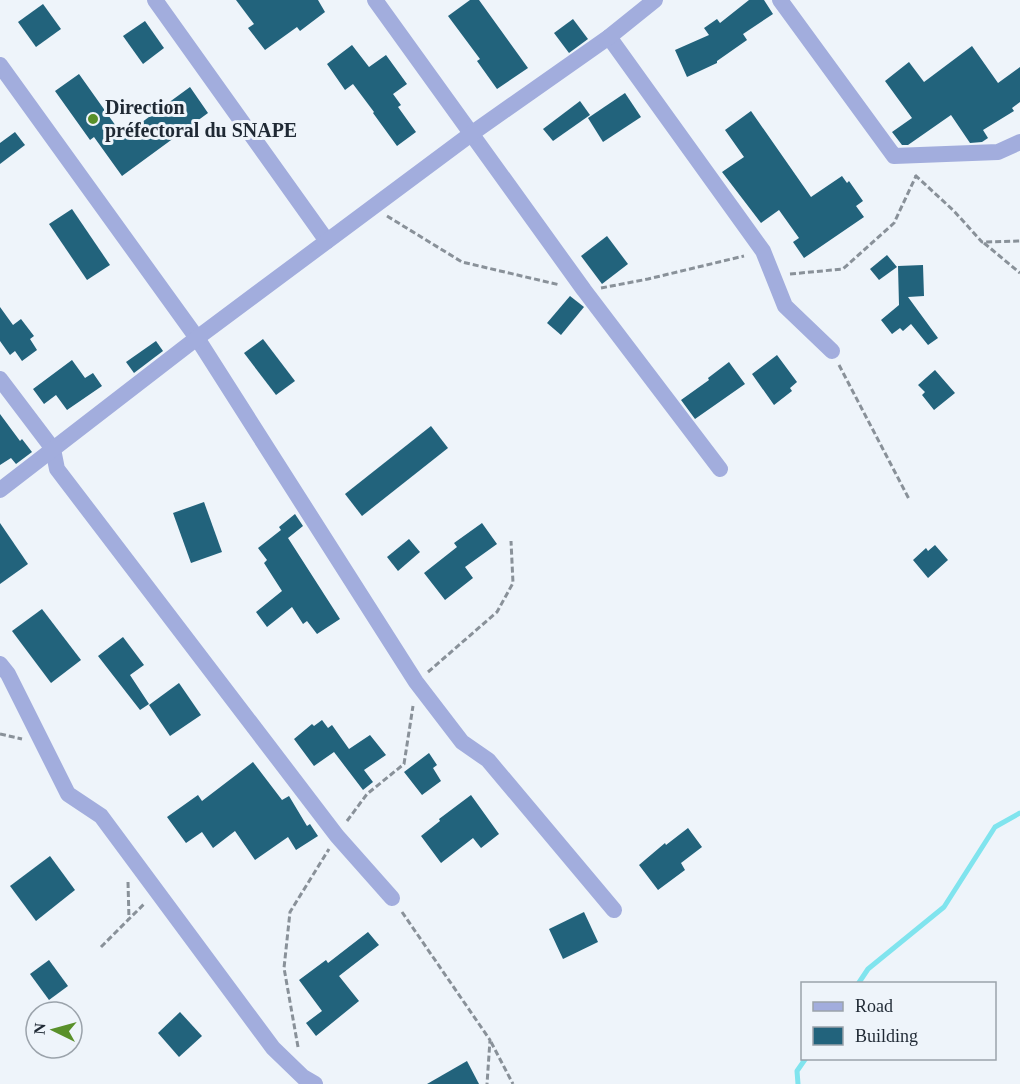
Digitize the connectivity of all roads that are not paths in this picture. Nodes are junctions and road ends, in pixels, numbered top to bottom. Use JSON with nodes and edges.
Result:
{"nodes":[{"id":1,"x":155,"y":0,"type":"edge"},
{"id":2,"x":375,"y":0,"type":"edge"},
{"id":3,"x":656,"y":0,"type":"edge"},
{"id":4,"x":780,"y":0,"type":"edge"},
{"id":5,"x":609,"y":36,"type":"junction"},
{"id":6,"x":0,"y":65,"type":"edge"},
{"id":7,"x":471,"y":134,"type":"junction"},
{"id":8,"x":1020,"y":142,"type":"edge"},
{"id":9,"x":327,"y":241,"type":"junction"},
{"id":10,"x":197,"y":338,"type":"junction"},
{"id":11,"x":832,"y":351,"type":"road end"},
{"id":12,"x":0,"y":378,"type":"edge"},
{"id":13,"x":53,"y":449,"type":"junction"},
{"id":14,"x":720,"y":469,"type":"dead end"},
{"id":15,"x":0,"y":490,"type":"edge"},
{"id":16,"x":0,"y":664,"type":"edge"},
{"id":17,"x":392,"y":898,"type":"road end"},
{"id":18,"x":614,"y":910,"type":"dead end"},
{"id":19,"x":309,"y":1081,"type":"edge"}],
"edges":[{"from":1,"to":9,"type":"street"},
{"from":2,"to":7,"type":"street"},
{"from":3,"to":5,"type":"street"},
{"from":4,"to":8,"type":"street"},
{"from":5,"to":7,"type":"street"},
{"from":5,"to":11,"type":"street"},
{"from":6,"to":10,"type":"street"},
{"from":7,"to":9,"type":"street"},
{"from":7,"to":14,"type":"street"},
{"from":9,"to":10,"type":"street"},
{"from":10,"to":13,"type":"street"},
{"from":10,"to":18,"type":"street"},
{"from":12,"to":13,"type":"street"},
{"from":13,"to":15,"type":"street"},
{"from":13,"to":17,"type":"street"},
{"from":16,"to":19,"type":"street"}]}
